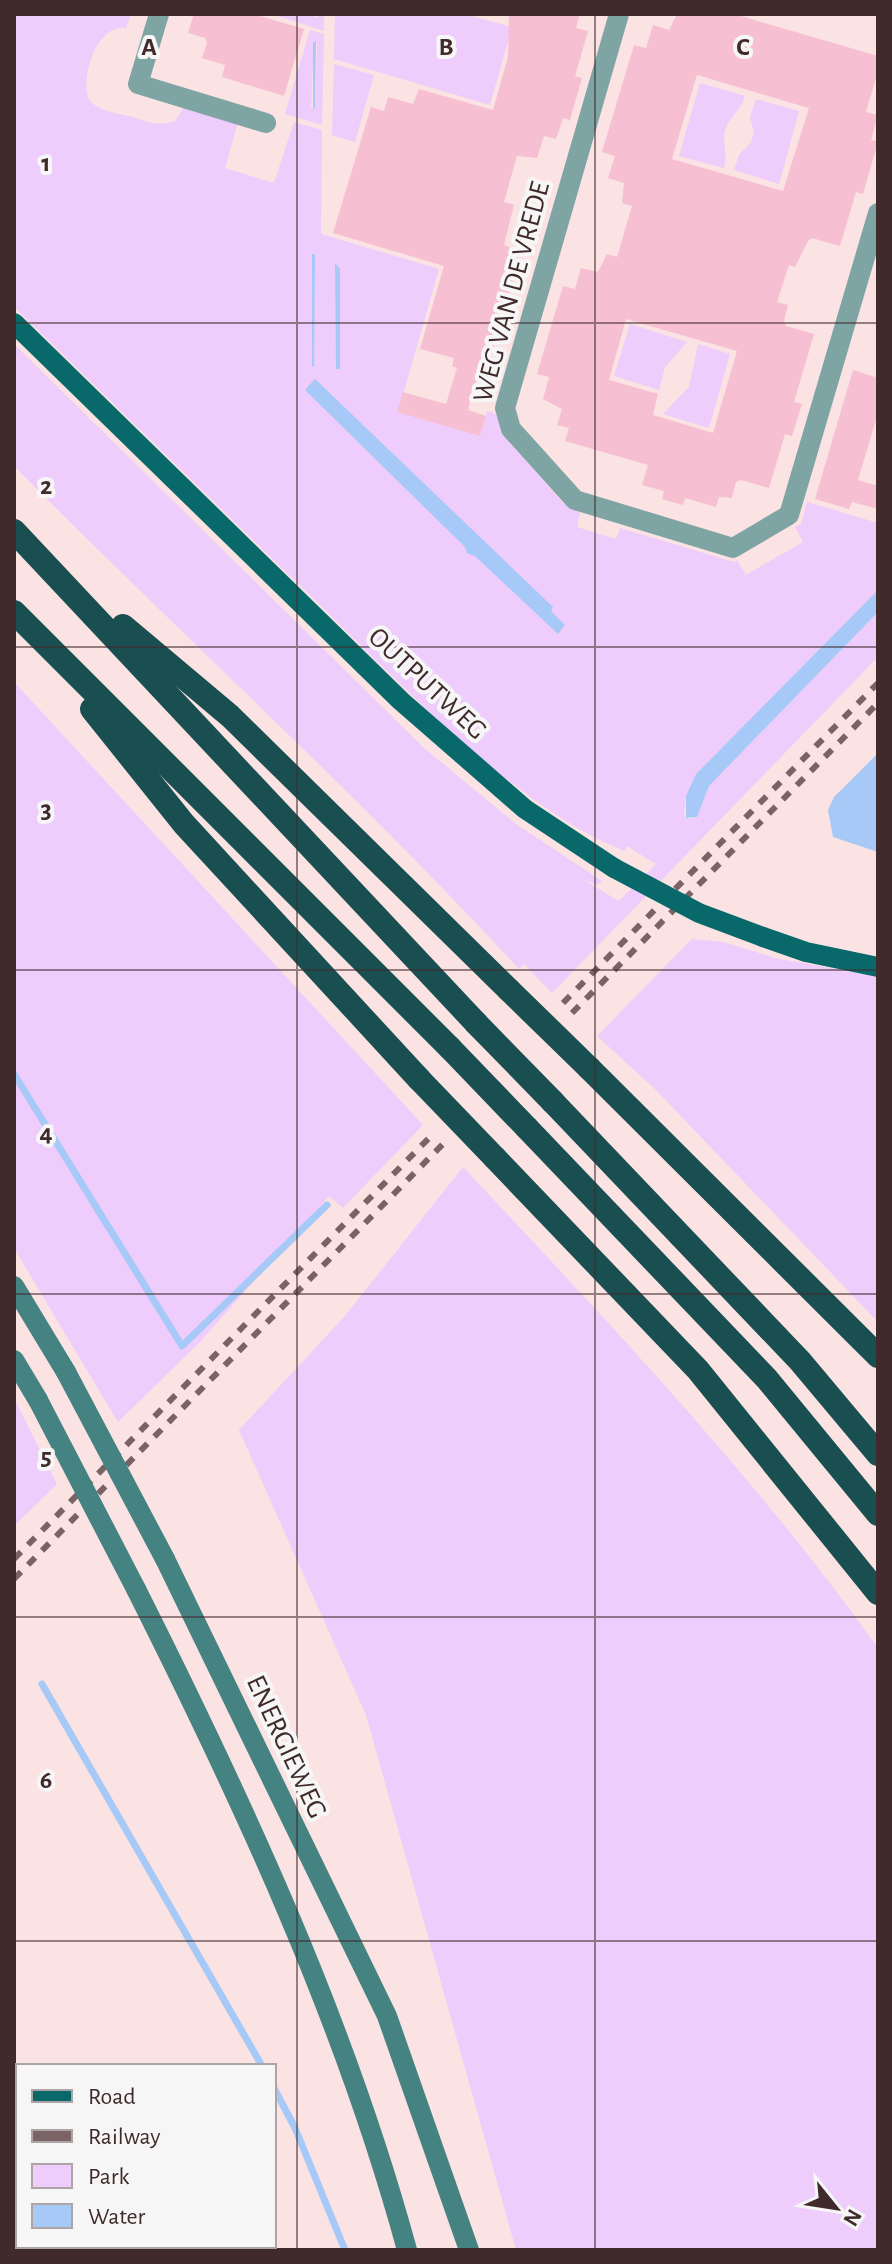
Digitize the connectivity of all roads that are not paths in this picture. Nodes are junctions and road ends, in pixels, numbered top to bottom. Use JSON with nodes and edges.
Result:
{"nodes":[{"id":1,"x":159,"y":14,"type":"edge"},
{"id":2,"x":619,"y":14,"type":"edge"},
{"id":3,"x":266,"y":123,"type":"dead end"},
{"id":4,"x":878,"y":213,"type":"edge"},
{"id":5,"x":14,"y":323,"type":"edge"},
{"id":6,"x":19,"y":536,"type":"edge"},
{"id":7,"x":17,"y":616,"type":"edge"},
{"id":8,"x":878,"y":967,"type":"edge"},
{"id":9,"x":14,"y":1286,"type":"edge"},
{"id":10,"x":878,"y":1356,"type":"edge"},
{"id":11,"x":14,"y":1360,"type":"edge"},
{"id":12,"x":878,"y":1454,"type":"edge"},
{"id":13,"x":878,"y":1514,"type":"edge"},
{"id":14,"x":878,"y":1593,"type":"edge"},
{"id":15,"x":407,"y":2250,"type":"edge"},
{"id":16,"x":469,"y":2250,"type":"edge"}],
"edges":[{"from":1,"to":3,"type":"street"},
{"from":2,"to":4,"type":"street","name":"WEG VAN DE VREDE"},
{"from":5,"to":8,"type":"main road","name":"OUTPUTWEG","bridge":true},
{"from":6,"to":10,"type":"highway","bridge":true},
{"from":6,"to":12,"type":"highway","bridge":true},
{"from":7,"to":13,"type":"highway","bridge":true},
{"from":7,"to":14,"type":"highway","bridge":true},
{"from":9,"to":16,"type":"main road","name":"ENERGIEWEG","bridge":true},
{"from":11,"to":15,"type":"main road","bridge":true}]}
